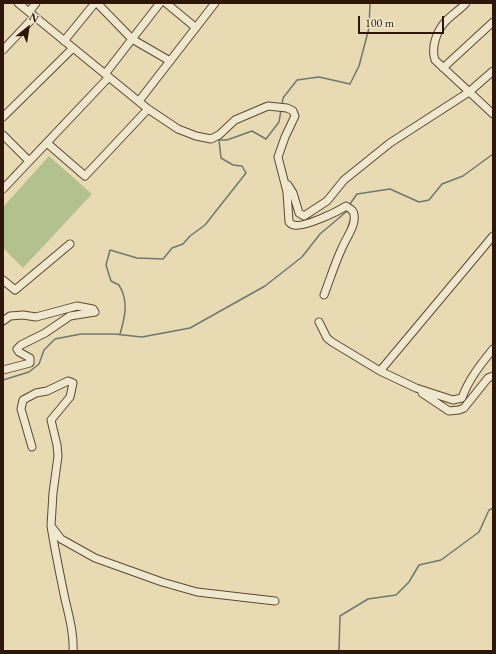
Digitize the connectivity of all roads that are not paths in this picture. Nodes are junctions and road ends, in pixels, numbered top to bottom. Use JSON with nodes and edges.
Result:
{"nodes":[{"id":1,"x":18,"y":3,"type":"edge"},
{"id":2,"x":36,"y":3,"type":"edge"},
{"id":3,"x":96,"y":3,"type":"edge"},
{"id":4,"x":160,"y":3,"type":"edge"},
{"id":5,"x":166,"y":3,"type":"edge"},
{"id":6,"x":215,"y":3,"type":"edge"},
{"id":7,"x":466,"y":3,"type":"edge"},
{"id":8,"x":32,"y":14,"type":"junction"},
{"id":9,"x":493,"y":22,"type":"edge"},
{"id":10,"x":194,"y":27,"type":"junction"},
{"id":11,"x":132,"y":39,"type":"junction"},
{"id":12,"x":64,"y":41,"type":"junction"},
{"id":13,"x":73,"y":48,"type":"junction"},
{"id":14,"x":3,"y":50,"type":"edge"},
{"id":15,"x":170,"y":61,"type":"junction"},
{"id":16,"x":443,"y":68,"type":"junction"},
{"id":17,"x":493,"y":71,"type":"edge"},
{"id":18,"x":107,"y":76,"type":"junction"},
{"id":19,"x":469,"y":92,"type":"junction"},
{"id":20,"x":138,"y":101,"type":"junction"},
{"id":21,"x":148,"y":109,"type":"junction"},
{"id":22,"x":493,"y":114,"type":"edge"},
{"id":23,"x":3,"y":117,"type":"edge"},
{"id":24,"x":3,"y":135,"type":"edge"},
{"id":25,"x":46,"y":143,"type":"junction"},
{"id":26,"x":29,"y":161,"type":"junction"},
{"id":27,"x":283,"y":176,"type":"junction"},
{"id":28,"x":3,"y":189,"type":"edge"},
{"id":29,"x":493,"y":236,"type":"edge"},
{"id":30,"x":70,"y":244,"type":"dead end"},
{"id":31,"x":3,"y":280,"type":"edge"},
{"id":32,"x":324,"y":295,"type":"dead end"},
{"id":33,"x":3,"y":321,"type":"edge"},
{"id":34,"x":319,"y":322,"type":"dead end"},
{"id":35,"x":493,"y":350,"type":"edge"},
{"id":36,"x":3,"y":370,"type":"edge"},
{"id":37,"x":380,"y":371,"type":"junction"},
{"id":38,"x":493,"y":376,"type":"edge"},
{"id":39,"x":416,"y":388,"type":"junction"},
{"id":40,"x":32,"y":447,"type":"dead end"},
{"id":41,"x":52,"y":526,"type":"junction"},
{"id":42,"x":275,"y":600,"type":"dead end"},
{"id":43,"x":73,"y":651,"type":"edge"}],
"edges":[{"from":1,"to":8,"type":"street"},
{"from":2,"to":8,"type":"street"},
{"from":3,"to":11,"type":"street"},
{"from":3,"to":12,"type":"street"},
{"from":4,"to":11,"type":"street"},
{"from":5,"to":10,"type":"street"},
{"from":6,"to":10,"type":"street"},
{"from":7,"to":16,"type":"street"},
{"from":8,"to":12,"type":"street"},
{"from":8,"to":14,"type":"street"},
{"from":9,"to":16,"type":"street"},
{"from":10,"to":15,"type":"street"},
{"from":11,"to":15,"type":"street"},
{"from":11,"to":18,"type":"street"},
{"from":12,"to":13,"type":"street"},
{"from":13,"to":18,"type":"street"},
{"from":13,"to":23,"type":"street"},
{"from":15,"to":20,"type":"street"},
{"from":16,"to":19,"type":"street"},
{"from":17,"to":19,"type":"street"},
{"from":18,"to":20,"type":"street"},
{"from":18,"to":25,"type":"street"},
{"from":19,"to":22,"type":"street"},
{"from":19,"to":27,"type":"street"},
{"from":20,"to":21,"type":"street"},
{"from":21,"to":25,"type":"street"},
{"from":21,"to":27,"type":"street"},
{"from":24,"to":26,"type":"street"},
{"from":25,"to":26,"type":"street"},
{"from":26,"to":28,"type":"street"},
{"from":27,"to":32,"type":"street"},
{"from":29,"to":37,"type":"street"},
{"from":30,"to":31,"type":"street"},
{"from":33,"to":36,"type":"street"},
{"from":34,"to":37,"type":"street"},
{"from":35,"to":39,"type":"street"},
{"from":37,"to":39,"type":"street"},
{"from":38,"to":39,"type":"street"},
{"from":40,"to":41,"type":"street"},
{"from":41,"to":42,"type":"street"},
{"from":41,"to":43,"type":"street"}]}
